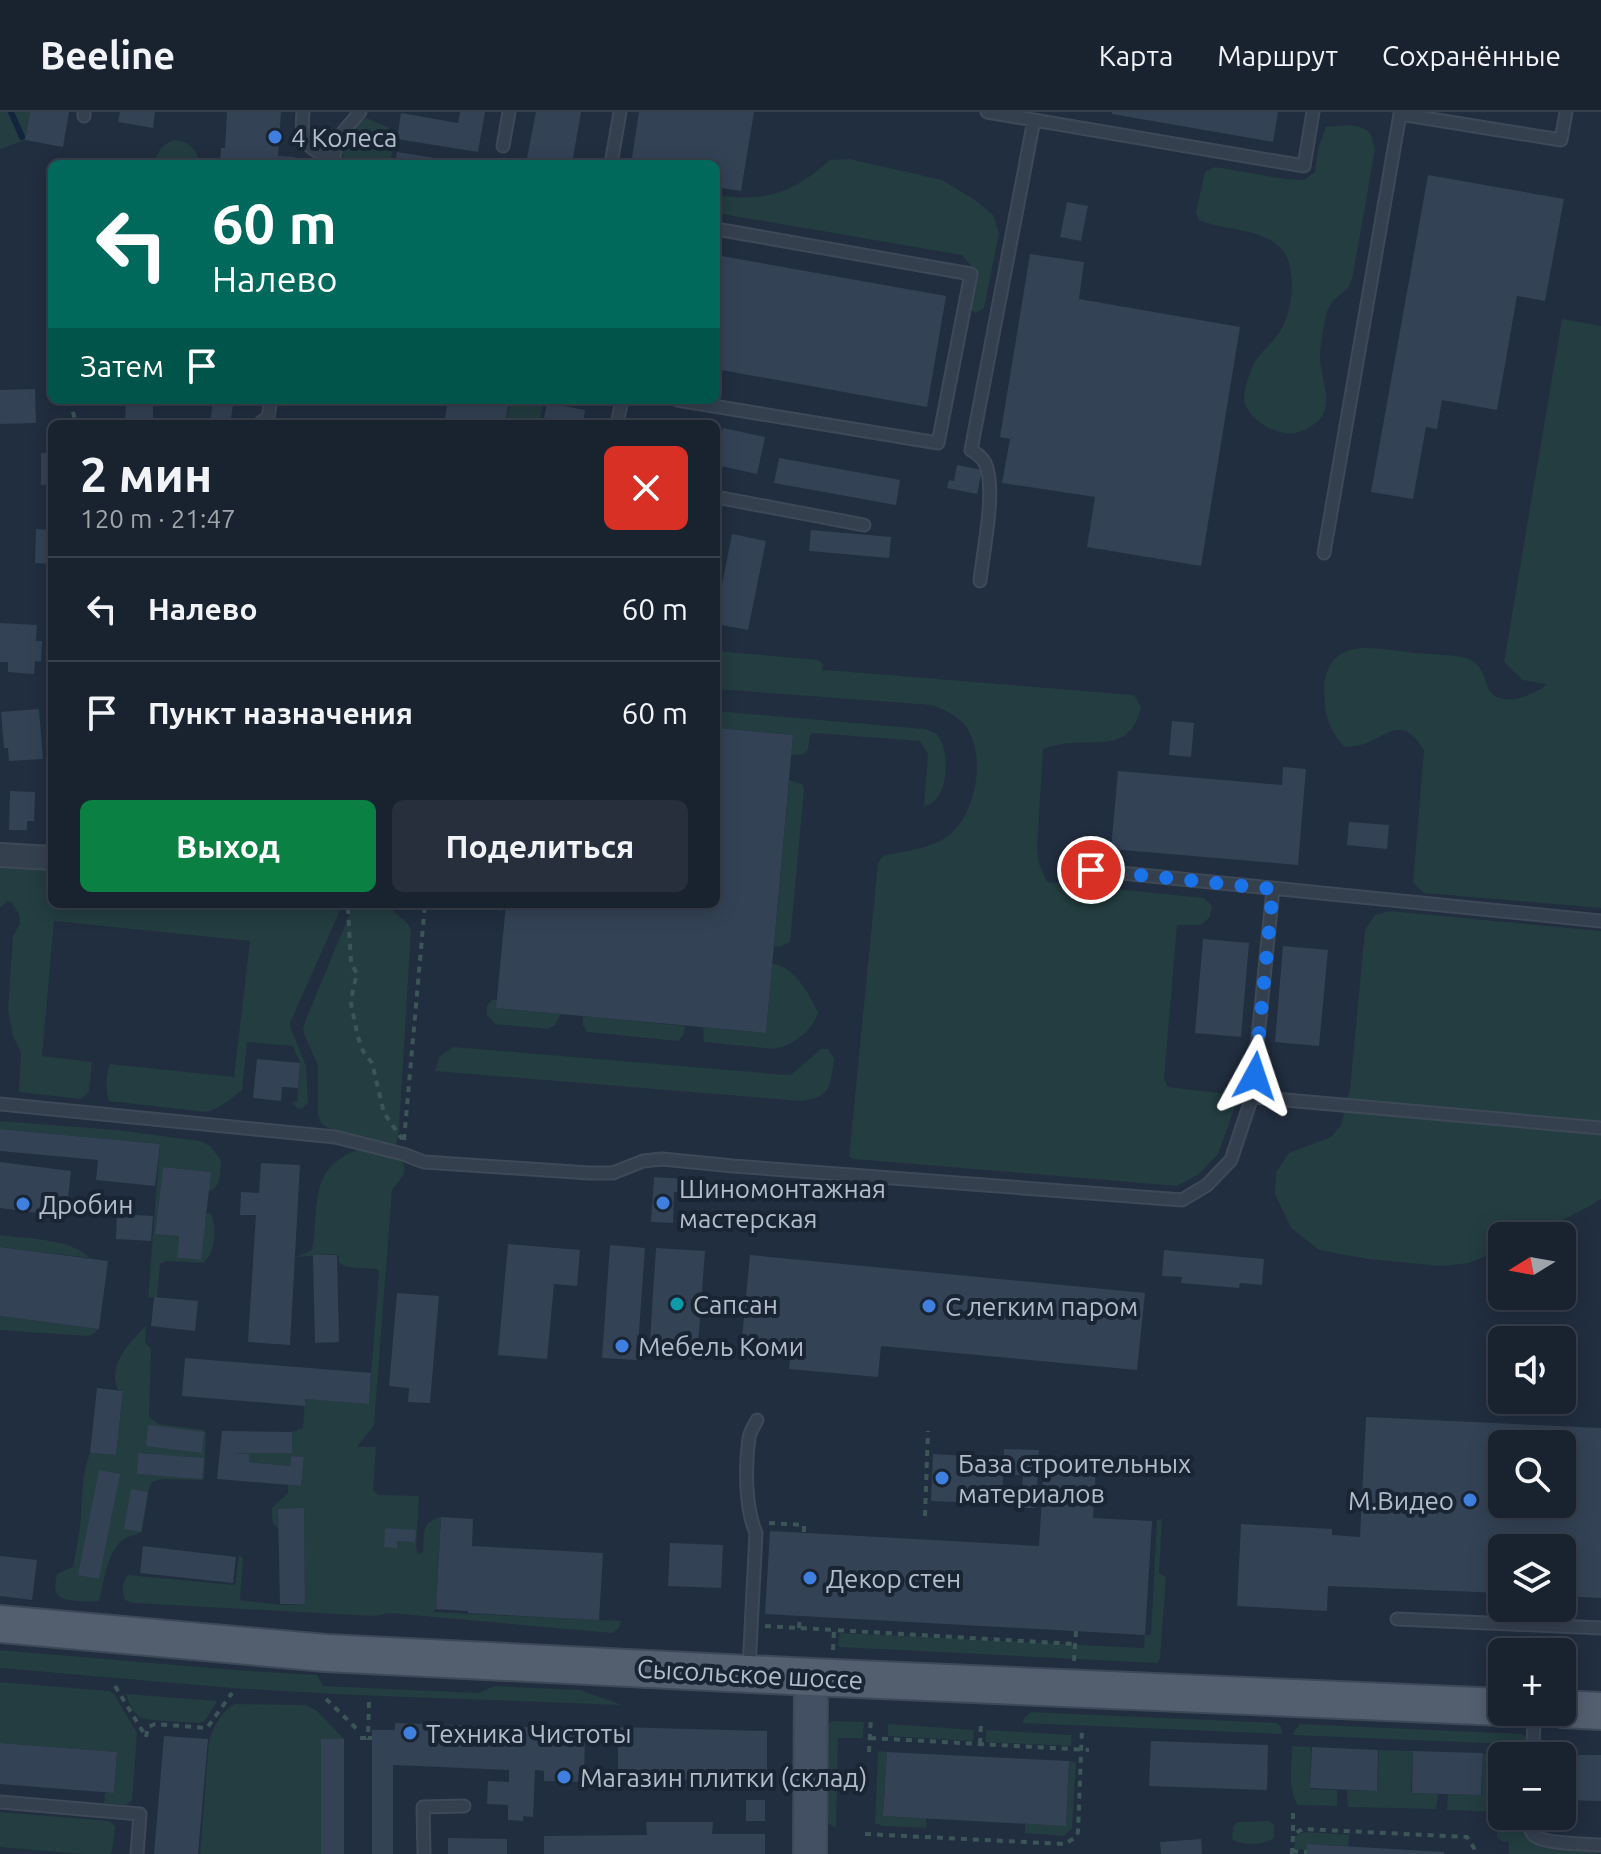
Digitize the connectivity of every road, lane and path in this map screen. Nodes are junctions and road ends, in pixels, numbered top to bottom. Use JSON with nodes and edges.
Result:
{"nodes":[{"id":1,"x":303,"y":112,"type":"edge"},
{"id":2,"x":360,"y":112,"type":"edge"},
{"id":3,"x":509,"y":112,"type":"edge"},
{"id":4,"x":620,"y":112,"type":"edge"},
{"id":5,"x":987,"y":112,"type":"edge"},
{"id":6,"x":1313,"y":112,"type":"edge"},
{"id":7,"x":1566,"y":112,"type":"edge"},
{"id":8,"x":1034,"y":120,"type":"junction"},
{"id":9,"x":503,"y":146,"type":"dead end"},
{"id":10,"x":330,"y":160,"type":"edge"},
{"id":11,"x":334,"y":160,"type":"edge"},
{"id":12,"x":612,"y":160,"type":"edge"},
{"id":13,"x":720,"y":230,"type":"edge"},
{"id":14,"x":701,"y":404,"type":"edge"},
{"id":15,"x":720,"y":498,"type":"edge"},
{"id":16,"x":864,"y":525,"type":"dead end"},
{"id":17,"x":1324,"y":553,"type":"dead end"},
{"id":18,"x":980,"y":581,"type":"dead end"},
{"id":19,"x":0,"y":855,"type":"edge"},
{"id":20,"x":48,"y":858,"type":"edge"},
{"id":21,"x":1091,"y":870,"type":"dead end"},
{"id":22,"x":1273,"y":889,"type":"junction"},
{"id":23,"x":348,"y":908,"type":"dead end"},
{"id":24,"x":425,"y":908,"type":"edge"},
{"id":25,"x":497,"y":908,"type":"edge"},
{"id":26,"x":506,"y":909,"type":"dead end"},
{"id":27,"x":1601,"y":921,"type":"edge"},
{"id":28,"x":1252,"y":1097,"type":"junction"},
{"id":29,"x":0,"y":1104,"type":"edge"},
{"id":30,"x":406,"y":1119,"type":"dead end"},
{"id":31,"x":1601,"y":1128,"type":"edge"},
{"id":32,"x":404,"y":1143,"type":"dead end"},
{"id":33,"x":757,"y":1420,"type":"dead end"},
{"id":34,"x":928,"y":1431,"type":"dead end"},
{"id":35,"x":925,"y":1516,"type":"dead end"},
{"id":36,"x":804,"y":1525,"type":"dead end"},
{"id":37,"x":804,"y":1533,"type":"dead end"},
{"id":38,"x":800,"y":1616,"type":"dead end"},
{"id":39,"x":1397,"y":1619,"type":"dead end"},
{"id":40,"x":0,"y":1624,"type":"edge"},
{"id":41,"x":760,"y":1626,"type":"dead end"},
{"id":42,"x":799,"y":1628,"type":"junction"},
{"id":43,"x":1601,"y":1628,"type":"edge"},
{"id":44,"x":834,"y":1630,"type":"junction"},
{"id":45,"x":1076,"y":1631,"type":"dead end"},
{"id":46,"x":1075,"y":1644,"type":"junction"},
{"id":47,"x":1074,"y":1663,"type":"dead end"},
{"id":48,"x":822,"y":1664,"type":"junction"},
{"id":49,"x":749,"y":1674,"type":"junction"},
{"id":50,"x":115,"y":1686,"type":"dead end"},
{"id":51,"x":232,"y":1693,"type":"dead end"},
{"id":52,"x":326,"y":1699,"type":"dead end"},
{"id":53,"x":369,"y":1702,"type":"dead end"},
{"id":54,"x":1488,"y":1706,"type":"edge"},
{"id":55,"x":1576,"y":1710,"type":"edge"},
{"id":56,"x":1601,"y":1711,"type":"edge"},
{"id":57,"x":871,"y":1717,"type":"dead end"},
{"id":58,"x":981,"y":1722,"type":"dead end"},
{"id":59,"x":1082,"y":1727,"type":"dead end"},
{"id":60,"x":870,"y":1738,"type":"junction"},
{"id":61,"x":980,"y":1744,"type":"junction"},
{"id":62,"x":1081,"y":1749,"type":"junction"},
{"id":63,"x":1089,"y":1750,"type":"dead end"},
{"id":64,"x":869,"y":1752,"type":"dead end"},
{"id":65,"x":0,"y":1802,"type":"edge"},
{"id":66,"x":464,"y":1806,"type":"dead end"},
{"id":67,"x":1293,"y":1813,"type":"dead end"},
{"id":68,"x":1531,"y":1830,"type":"edge"},
{"id":69,"x":865,"y":1834,"type":"dead end"},
{"id":70,"x":1293,"y":1834,"type":"junction"},
{"id":71,"x":1601,"y":1845,"type":"edge"},
{"id":72,"x":1292,"y":1852,"type":"edge"},
{"id":73,"x":1307,"y":1852,"type":"dead end"},
{"id":74,"x":137,"y":1854,"type":"edge"},
{"id":75,"x":424,"y":1854,"type":"edge"},
{"id":76,"x":810,"y":1854,"type":"edge"},
{"id":77,"x":1474,"y":1854,"type":"edge"}],
"edges":[{"from":1,"to":10,"type":"lane"},
{"from":2,"to":11,"type":"lane"},
{"from":3,"to":9,"type":"lane"},
{"from":4,"to":12,"type":"lane"},
{"from":5,"to":8,"type":"lane"},
{"from":6,"to":8,"type":"lane"},
{"from":7,"to":17,"type":"lane"},
{"from":8,"to":18,"type":"lane"},
{"from":13,"to":14,"type":"lane"},
{"from":15,"to":16,"type":"lane"},
{"from":19,"to":20,"type":"street"},
{"from":21,"to":22,"type":"lane"},
{"from":22,"to":27,"type":"lane"},
{"from":22,"to":28,"type":"lane"},
{"from":23,"to":32,"type":"path"},
{"from":24,"to":30,"type":"path"},
{"from":25,"to":26,"type":"path"},
{"from":28,"to":29,"type":"lane"},
{"from":28,"to":31,"type":"lane"},
{"from":33,"to":49,"type":"lane"},
{"from":34,"to":35,"type":"path"},
{"from":36,"to":37,"type":"path"},
{"from":38,"to":42,"type":"path"},
{"from":39,"to":43,"type":"lane"},
{"from":40,"to":49,"type":"main road","name":"Сысольское шоссе"},
{"from":41,"to":42,"type":"path"},
{"from":42,"to":44,"type":"path"},
{"from":44,"to":46,"type":"path"},
{"from":44,"to":48,"type":"path"},
{"from":45,"to":46,"type":"path"},
{"from":46,"to":47,"type":"path"},
{"from":48,"to":49,"type":"main road","name":"Сысольское шоссе"},
{"from":48,"to":54,"type":"main road","name":"Сысольское шоссе"},
{"from":48,"to":76,"type":"street"},
{"from":50,"to":51,"type":"path"},
{"from":52,"to":53,"type":"path"},
{"from":55,"to":56,"type":"main road"},
{"from":57,"to":60,"type":"path"},
{"from":58,"to":61,"type":"path"},
{"from":59,"to":62,"type":"path"},
{"from":60,"to":61,"type":"path"},
{"from":60,"to":64,"type":"path"},
{"from":61,"to":62,"type":"path"},
{"from":62,"to":63,"type":"path"},
{"from":62,"to":69,"type":"path"},
{"from":65,"to":74,"type":"lane"},
{"from":66,"to":75,"type":"lane"},
{"from":67,"to":70,"type":"path"},
{"from":68,"to":71,"type":"lane"},
{"from":70,"to":72,"type":"path"},
{"from":70,"to":77,"type":"path"},
{"from":72,"to":73,"type":"path"}]}
